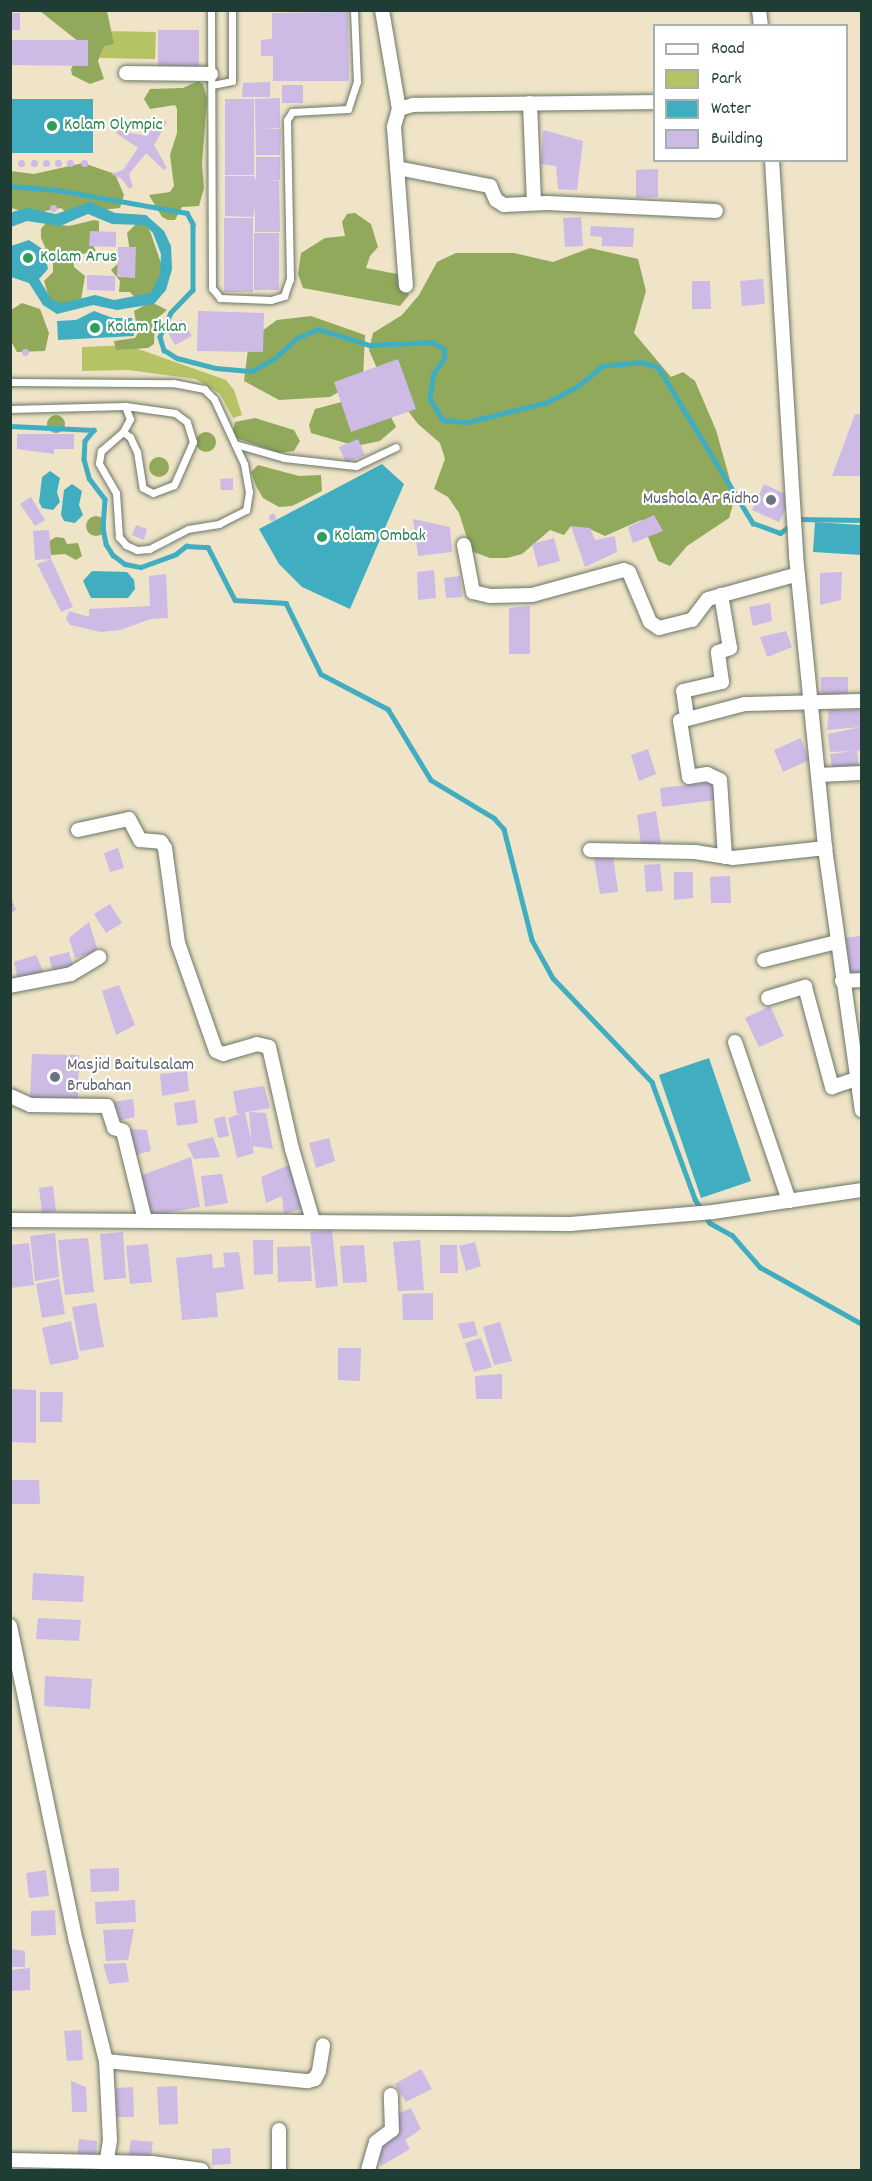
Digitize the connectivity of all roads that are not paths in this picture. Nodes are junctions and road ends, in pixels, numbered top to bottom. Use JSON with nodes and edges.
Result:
{"nodes":[{"id":1,"x":211,"y":10,"type":"edge"},
{"id":2,"x":232,"y":10,"type":"edge"},
{"id":3,"x":354,"y":10,"type":"edge"},
{"id":4,"x":382,"y":10,"type":"edge"},
{"id":5,"x":126,"y":73,"type":"dead end"},
{"id":6,"x":212,"y":80,"type":"junction"},
{"id":7,"x":653,"y":102,"type":"edge"},
{"id":8,"x":530,"y":104,"type":"junction"},
{"id":9,"x":399,"y":109,"type":"junction"},
{"id":10,"x":772,"y":162,"type":"edge"},
{"id":11,"x":397,"y":168,"type":"junction"},
{"id":12,"x":534,"y":203,"type":"junction"},
{"id":13,"x":716,"y":211,"type":"dead end"},
{"id":14,"x":406,"y":286,"type":"dead end"},
{"id":15,"x":10,"y":382,"type":"edge"},
{"id":16,"x":124,"y":406,"type":"junction"},
{"id":17,"x":10,"y":409,"type":"edge"},
{"id":18,"x":123,"y":432,"type":"junction"},
{"id":19,"x":235,"y":444,"type":"junction"},
{"id":20,"x":396,"y":447,"type":"dead end"},
{"id":21,"x":464,"y":545,"type":"dead end"},
{"id":22,"x":798,"y":574,"type":"junction"},
{"id":23,"x":721,"y":595,"type":"junction"},
{"id":24,"x":810,"y":700,"type":"junction"},
{"id":25,"x":861,"y":700,"type":"edge"},
{"id":26,"x":687,"y":718,"type":"junction"},
{"id":27,"x":861,"y":773,"type":"edge"},
{"id":28,"x":818,"y":775,"type":"junction"},
{"id":29,"x":78,"y":830,"type":"dead end"},
{"id":30,"x":825,"y":848,"type":"junction"},
{"id":31,"x":590,"y":850,"type":"dead end"},
{"id":32,"x":725,"y":857,"type":"junction"},
{"id":33,"x":837,"y":942,"type":"junction"},
{"id":34,"x":99,"y":957,"type":"dead end"},
{"id":35,"x":764,"y":960,"type":"dead end"},
{"id":36,"x":861,"y":980,"type":"edge"},
{"id":37,"x":842,"y":981,"type":"junction"},
{"id":38,"x":12,"y":983,"type":"edge"},
{"id":39,"x":768,"y":998,"type":"dead end"},
{"id":40,"x":735,"y":1042,"type":"dead end"},
{"id":41,"x":857,"y":1079,"type":"junction"},
{"id":42,"x":10,"y":1096,"type":"edge"},
{"id":43,"x":861,"y":1110,"type":"edge"},
{"id":44,"x":861,"y":1190,"type":"edge"},
{"id":45,"x":789,"y":1201,"type":"junction"},
{"id":46,"x":10,"y":1220,"type":"edge"},
{"id":47,"x":145,"y":1220,"type":"junction"},
{"id":48,"x":313,"y":1221,"type":"junction"},
{"id":49,"x":10,"y":1626,"type":"edge"},
{"id":50,"x":323,"y":2045,"type":"dead end"},
{"id":51,"x":106,"y":2061,"type":"junction"},
{"id":52,"x":391,"y":2095,"type":"dead end"},
{"id":53,"x":279,"y":2130,"type":"dead end"},
{"id":54,"x":10,"y":2160,"type":"edge"},
{"id":55,"x":106,"y":2166,"type":"edge"},
{"id":56,"x":202,"y":2170,"type":"edge"},
{"id":57,"x":279,"y":2170,"type":"edge"},
{"id":58,"x":368,"y":2170,"type":"edge"}],
"edges":[{"from":1,"to":6,"type":"lane"},
{"from":2,"to":6,"type":"lane"},
{"from":3,"to":6,"type":"lane"},
{"from":4,"to":9,"type":"street"},
{"from":5,"to":6,"type":"street"},
{"from":7,"to":8,"type":"street"},
{"from":8,"to":9,"type":"street"},
{"from":8,"to":12,"type":"street"},
{"from":9,"to":11,"type":"street"},
{"from":10,"to":22,"type":"street"},
{"from":11,"to":12,"type":"street"},
{"from":11,"to":14,"type":"street"},
{"from":12,"to":13,"type":"street"},
{"from":15,"to":19,"type":"lane"},
{"from":16,"to":17,"type":"lane"},
{"from":16,"to":18,"type":"lane"},
{"from":16,"to":18,"type":"lane"},
{"from":18,"to":19,"type":"lane"},
{"from":19,"to":20,"type":"lane"},
{"from":21,"to":23,"type":"street"},
{"from":22,"to":23,"type":"street"},
{"from":22,"to":24,"type":"street"},
{"from":23,"to":26,"type":"street"},
{"from":24,"to":25,"type":"street"},
{"from":24,"to":26,"type":"street"},
{"from":24,"to":28,"type":"street"},
{"from":26,"to":32,"type":"street"},
{"from":27,"to":28,"type":"street"},
{"from":28,"to":30,"type":"street"},
{"from":29,"to":48,"type":"street"},
{"from":30,"to":32,"type":"street"},
{"from":30,"to":33,"type":"street"},
{"from":31,"to":32,"type":"street"},
{"from":33,"to":35,"type":"street"},
{"from":33,"to":37,"type":"street"},
{"from":34,"to":38,"type":"street"},
{"from":36,"to":37,"type":"street"},
{"from":37,"to":41,"type":"street"},
{"from":39,"to":41,"type":"street"},
{"from":40,"to":45,"type":"street"},
{"from":41,"to":43,"type":"street"},
{"from":42,"to":47,"type":"street"},
{"from":44,"to":45,"type":"street"},
{"from":45,"to":48,"type":"street"},
{"from":46,"to":47,"type":"street"},
{"from":47,"to":48,"type":"street"},
{"from":49,"to":51,"type":"street"},
{"from":50,"to":51,"type":"street"},
{"from":51,"to":55,"type":"street"},
{"from":52,"to":58,"type":"street"},
{"from":53,"to":57,"type":"street"},
{"from":54,"to":55,"type":"street"},
{"from":55,"to":56,"type":"street"}]}
